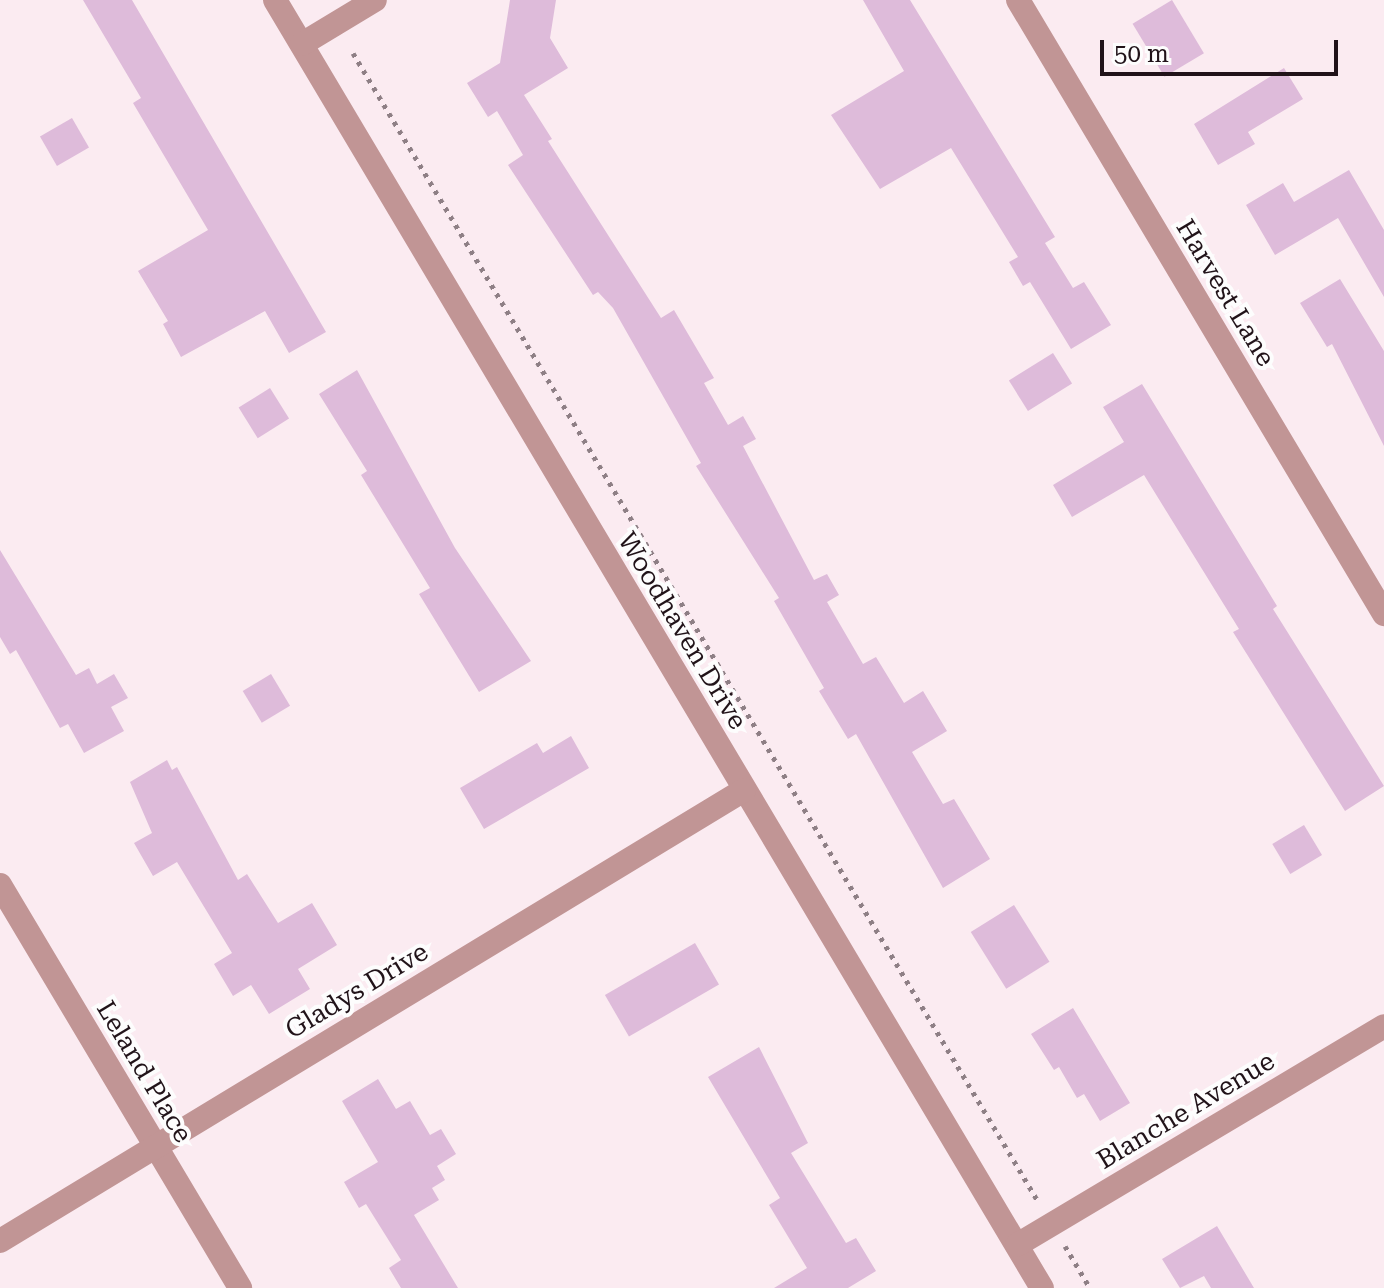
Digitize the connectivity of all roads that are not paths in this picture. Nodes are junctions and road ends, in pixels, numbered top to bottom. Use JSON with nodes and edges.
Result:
{"nodes":[{"id":1,"x":275,"y":0,"type":"edge"},
{"id":2,"x":375,"y":0,"type":"edge"},
{"id":3,"x":1018,"y":0,"type":"edge"},
{"id":4,"x":302,"y":44,"type":"junction"},
{"id":5,"x":1384,"y":614,"type":"edge"},
{"id":6,"x":744,"y":790,"type":"junction"},
{"id":7,"x":0,"y":885,"type":"edge"},
{"id":8,"x":1384,"y":1026,"type":"edge"},
{"id":9,"x":156,"y":1146,"type":"junction"},
{"id":10,"x":0,"y":1241,"type":"edge"},
{"id":11,"x":1017,"y":1245,"type":"junction"},
{"id":12,"x":240,"y":1288,"type":"edge"},
{"id":13,"x":1042,"y":1288,"type":"edge"}],
"edges":[{"from":1,"to":4,"type":"street","name":"Woodhaven Drive"},
{"from":2,"to":4,"type":"street"},
{"from":3,"to":5,"type":"street","name":"Harvest Lane"},
{"from":4,"to":6,"type":"street","name":"Woodhaven Drive"},
{"from":6,"to":9,"type":"street","name":"Gladys Drive"},
{"from":6,"to":11,"type":"street","name":"Woodhaven Drive"},
{"from":7,"to":9,"type":"street","name":"Leland Place"},
{"from":8,"to":11,"type":"street","name":"Blanche Avenue"},
{"from":9,"to":10,"type":"street","name":"Gladys Drive"},
{"from":9,"to":12,"type":"street","name":"Leland Place"},
{"from":11,"to":13,"type":"street","name":"Woodhaven Drive"}]}
